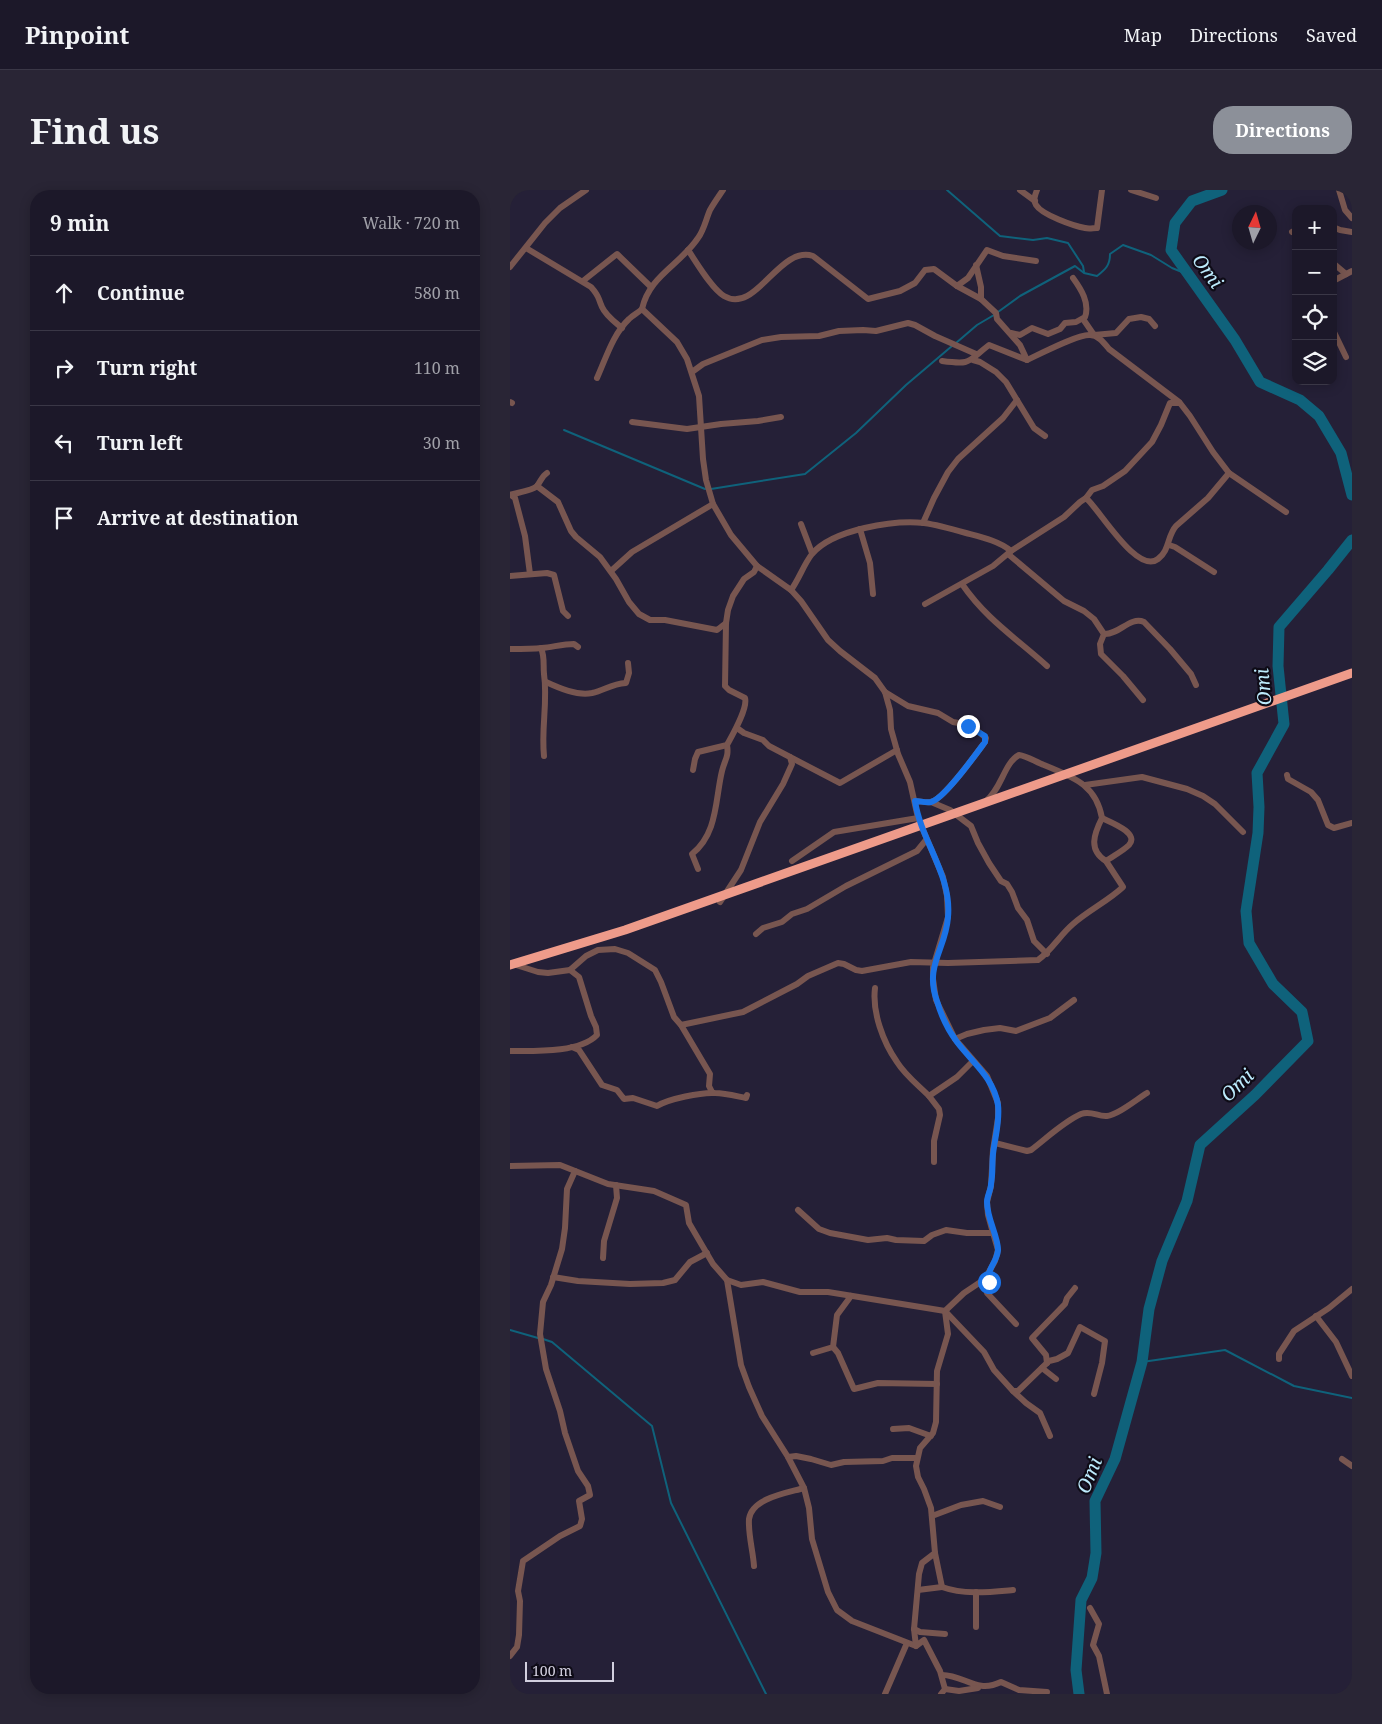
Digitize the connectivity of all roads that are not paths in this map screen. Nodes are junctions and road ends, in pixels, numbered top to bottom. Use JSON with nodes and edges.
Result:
{"nodes":[{"id":1,"x":723,"y":190,"type":"edge"},
{"id":2,"x":1020,"y":190,"type":"edge"},
{"id":3,"x":1037,"y":190,"type":"edge"},
{"id":4,"x":1102,"y":190,"type":"edge"},
{"id":5,"x":1134,"y":190,"type":"edge"},
{"id":6,"x":1338,"y":190,"type":"edge"},
{"id":7,"x":583,"y":191,"type":"edge"},
{"id":8,"x":1156,"y":198,"type":"dead end"},
{"id":9,"x":1035,"y":202,"type":"junction"},
{"id":10,"x":1352,"y":218,"type":"edge"},
{"id":11,"x":1337,"y":229,"type":"edge"},
{"id":12,"x":1352,"y":232,"type":"edge"},
{"id":13,"x":526,"y":248,"type":"junction"},
{"id":14,"x":688,"y":250,"type":"junction"},
{"id":15,"x":1036,"y":262,"type":"dead end"},
{"id":16,"x":976,"y":265,"type":"junction"},
{"id":17,"x":1337,"y":266,"type":"edge"},
{"id":18,"x":510,"y":267,"type":"edge"},
{"id":19,"x":1349,"y":273,"type":"edge"},
{"id":20,"x":1073,"y":278,"type":"dead end"},
{"id":21,"x":1337,"y":279,"type":"edge"},
{"id":22,"x":583,"y":281,"type":"junction"},
{"id":23,"x":650,"y":286,"type":"junction"},
{"id":24,"x":957,"y":286,"type":"junction"},
{"id":25,"x":981,"y":299,"type":"junction"},
{"id":26,"x":642,"y":309,"type":"junction"},
{"id":27,"x":1083,"y":319,"type":"junction"},
{"id":28,"x":1155,"y":326,"type":"dead end"},
{"id":29,"x":622,"y":328,"type":"junction"},
{"id":30,"x":1011,"y":333,"type":"junction"},
{"id":31,"x":1092,"y":335,"type":"junction"},
{"id":32,"x":1337,"y":338,"type":"edge"},
{"id":33,"x":974,"y":357,"type":"junction"},
{"id":34,"x":1346,"y":357,"type":"dead end"},
{"id":35,"x":1028,"y":360,"type":"junction"},
{"id":36,"x":942,"y":361,"type":"dead end"},
{"id":37,"x":692,"y":372,"type":"junction"},
{"id":38,"x":597,"y":378,"type":"dead end"},
{"id":39,"x":1017,"y":400,"type":"junction"},
{"id":40,"x":1180,"y":403,"type":"junction"},
{"id":41,"x":781,"y":417,"type":"dead end"},
{"id":42,"x":632,"y":422,"type":"dead end"},
{"id":43,"x":702,"y":428,"type":"junction"},
{"id":44,"x":1045,"y":436,"type":"dead end"},
{"id":45,"x":1230,"y":472,"type":"junction"},
{"id":46,"x":547,"y":473,"type":"dead end"},
{"id":47,"x":537,"y":486,"type":"junction"},
{"id":48,"x":511,"y":495,"type":"edge"},
{"id":49,"x":1086,"y":498,"type":"junction"},
{"id":50,"x":713,"y":504,"type":"junction"},
{"id":51,"x":1286,"y":512,"type":"dead end"},
{"id":52,"x":923,"y":523,"type":"junction"},
{"id":53,"x":801,"y":524,"type":"dead end"},
{"id":54,"x":860,"y":529,"type":"junction"},
{"id":55,"x":1169,"y":545,"type":"junction"},
{"id":56,"x":812,"y":553,"type":"junction"},
{"id":57,"x":1010,"y":553,"type":"junction"},
{"id":58,"x":757,"y":566,"type":"junction"},
{"id":59,"x":610,"y":571,"type":"junction"},
{"id":60,"x":1214,"y":572,"type":"dead end"},
{"id":61,"x":530,"y":574,"type":"junction"},
{"id":62,"x":510,"y":576,"type":"edge"},
{"id":63,"x":962,"y":584,"type":"junction"},
{"id":64,"x":791,"y":590,"type":"junction"},
{"id":65,"x":873,"y":594,"type":"dead end"},
{"id":66,"x":925,"y":604,"type":"dead end"},
{"id":67,"x":568,"y":616,"type":"dead end"},
{"id":68,"x":726,"y":622,"type":"junction"},
{"id":69,"x":1104,"y":634,"type":"junction"},
{"id":70,"x":578,"y":647,"type":"dead end"},
{"id":71,"x":541,"y":648,"type":"junction"},
{"id":72,"x":510,"y":649,"type":"edge"},
{"id":73,"x":628,"y":663,"type":"dead end"},
{"id":74,"x":1047,"y":666,"type":"dead end"},
{"id":75,"x":1352,"y":673,"type":"edge"},
{"id":76,"x":546,"y":682,"type":"junction"},
{"id":77,"x":1196,"y":685,"type":"dead end"},
{"id":78,"x":885,"y":692,"type":"junction"},
{"id":79,"x":1143,"y":700,"type":"dead end"},
{"id":80,"x":737,"y":728,"type":"junction"},
{"id":81,"x":727,"y":745,"type":"junction"},
{"id":82,"x":897,"y":750,"type":"junction"},
{"id":83,"x":544,"y":756,"type":"dead end"},
{"id":84,"x":790,"y":757,"type":"junction"},
{"id":85,"x":693,"y":770,"type":"dead end"},
{"id":86,"x":1288,"y":775,"type":"dead end"},
{"id":87,"x":1085,"y":784,"type":"junction"},
{"id":88,"x":915,"y":801,"type":"junction"},
{"id":89,"x":931,"y":802,"type":"junction"},
{"id":90,"x":950,"y":810,"type":"junction"},
{"id":91,"x":918,"y":818,"type":"junction"},
{"id":92,"x":1102,"y":818,"type":"junction"},
{"id":93,"x":1352,"y":823,"type":"edge"},
{"id":94,"x":1243,"y":832,"type":"dead end"},
{"id":95,"x":926,"y":840,"type":"junction"},
{"id":96,"x":1106,"y":861,"type":"junction"},
{"id":97,"x":792,"y":862,"type":"dead end"},
{"id":98,"x":698,"y":869,"type":"dead end"},
{"id":99,"x":720,"y":902,"type":"dead end"},
{"id":100,"x":756,"y":934,"type":"dead end"},
{"id":101,"x":1047,"y":954,"type":"junction"},
{"id":102,"x":935,"y":962,"type":"junction"},
{"id":103,"x":510,"y":966,"type":"edge"},
{"id":104,"x":570,"y":970,"type":"junction"},
{"id":105,"x":876,"y":988,"type":"dead end"},
{"id":106,"x":1074,"y":1000,"type":"dead end"},
{"id":107,"x":681,"y":1025,"type":"junction"},
{"id":108,"x":955,"y":1039,"type":"junction"},
{"id":109,"x":572,"y":1047,"type":"junction"},
{"id":110,"x":510,"y":1051,"type":"edge"},
{"id":111,"x":973,"y":1060,"type":"junction"},
{"id":112,"x":712,"y":1092,"type":"junction"},
{"id":113,"x":1147,"y":1093,"type":"dead end"},
{"id":114,"x":748,"y":1095,"type":"dead end"},
{"id":115,"x":929,"y":1096,"type":"junction"},
{"id":116,"x":995,"y":1143,"type":"junction"},
{"id":117,"x":934,"y":1162,"type":"dead end"},
{"id":118,"x":510,"y":1166,"type":"edge"},
{"id":119,"x":575,"y":1171,"type":"junction"},
{"id":120,"x":616,"y":1185,"type":"junction"},
{"id":121,"x":798,"y":1210,"type":"dead end"},
{"id":122,"x":993,"y":1233,"type":"junction"},
{"id":123,"x":706,"y":1253,"type":"junction"},
{"id":124,"x":603,"y":1258,"type":"dead end"},
{"id":125,"x":987,"y":1275,"type":"junction"},
{"id":126,"x":553,"y":1277,"type":"junction"},
{"id":127,"x":727,"y":1280,"type":"junction"},
{"id":128,"x":1075,"y":1288,"type":"dead end"},
{"id":129,"x":1352,"y":1289,"type":"edge"},
{"id":130,"x":851,"y":1296,"type":"junction"},
{"id":131,"x":945,"y":1311,"type":"junction"},
{"id":132,"x":1316,"y":1316,"type":"junction"},
{"id":133,"x":1016,"y":1324,"type":"dead end"},
{"id":134,"x":834,"y":1347,"type":"junction"},
{"id":135,"x":813,"y":1352,"type":"dead end"},
{"id":136,"x":1279,"y":1358,"type":"dead end"},
{"id":137,"x":1045,"y":1365,"type":"junction"},
{"id":138,"x":1352,"y":1376,"type":"edge"},
{"id":139,"x":1056,"y":1379,"type":"dead end"},
{"id":140,"x":937,"y":1384,"type":"junction"},
{"id":141,"x":1013,"y":1391,"type":"junction"},
{"id":142,"x":1094,"y":1394,"type":"dead end"},
{"id":143,"x":893,"y":1429,"type":"dead end"},
{"id":144,"x":931,"y":1436,"type":"junction"},
{"id":145,"x":1050,"y":1436,"type":"dead end"},
{"id":146,"x":788,"y":1457,"type":"junction"},
{"id":147,"x":917,"y":1458,"type":"junction"},
{"id":148,"x":1342,"y":1459,"type":"dead end"},
{"id":149,"x":1352,"y":1466,"type":"edge"},
{"id":150,"x":804,"y":1488,"type":"junction"},
{"id":151,"x":1000,"y":1507,"type":"dead end"},
{"id":152,"x":932,"y":1516,"type":"junction"},
{"id":153,"x":935,"y":1553,"type":"junction"},
{"id":154,"x":754,"y":1566,"type":"dead end"},
{"id":155,"x":942,"y":1587,"type":"junction"},
{"id":156,"x":918,"y":1590,"type":"junction"},
{"id":157,"x":1013,"y":1590,"type":"dead end"},
{"id":158,"x":976,"y":1592,"type":"junction"},
{"id":159,"x":1090,"y":1608,"type":"dead end"},
{"id":160,"x":976,"y":1627,"type":"dead end"},
{"id":161,"x":914,"y":1629,"type":"junction"},
{"id":162,"x":945,"y":1634,"type":"dead end"},
{"id":163,"x":907,"y":1644,"type":"junction"},
{"id":164,"x":916,"y":1646,"type":"junction"},
{"id":165,"x":510,"y":1656,"type":"edge"},
{"id":166,"x":942,"y":1675,"type":"junction"},
{"id":167,"x":982,"y":1687,"type":"junction"},
{"id":168,"x":943,"y":1691,"type":"edge"},
{"id":169,"x":1020,"y":1692,"type":"edge"},
{"id":170,"x":1047,"y":1692,"type":"dead end"},
{"id":171,"x":885,"y":1694,"type":"edge"},
{"id":172,"x":1107,"y":1694,"type":"edge"}],
"edges":[{"from":1,"to":14,"type":"street"},
{"from":2,"to":9,"type":"street"},
{"from":3,"to":9,"type":"street"},
{"from":4,"to":9,"type":"street"},
{"from":5,"to":8,"type":"street"},
{"from":6,"to":10,"type":"street"},
{"from":7,"to":13,"type":"street"},
{"from":11,"to":12,"type":"street"},
{"from":13,"to":18,"type":"street"},
{"from":13,"to":22,"type":"street"},
{"from":14,"to":23,"type":"street"},
{"from":14,"to":24,"type":"street"},
{"from":15,"to":16,"type":"street"},
{"from":16,"to":24,"type":"street"},
{"from":16,"to":25,"type":"street"},
{"from":17,"to":19,"type":"street"},
{"from":19,"to":21,"type":"street"},
{"from":20,"to":27,"type":"street"},
{"from":22,"to":23,"type":"street"},
{"from":22,"to":29,"type":"street"},
{"from":23,"to":26,"type":"street"},
{"from":24,"to":25,"type":"street"},
{"from":25,"to":30,"type":"street"},
{"from":26,"to":29,"type":"street"},
{"from":26,"to":37,"type":"street"},
{"from":27,"to":30,"type":"street"},
{"from":27,"to":31,"type":"street"},
{"from":28,"to":31,"type":"street"},
{"from":29,"to":38,"type":"street"},
{"from":30,"to":35,"type":"street"},
{"from":31,"to":35,"type":"street"},
{"from":31,"to":40,"type":"street"},
{"from":32,"to":34,"type":"street"},
{"from":33,"to":35,"type":"street"},
{"from":33,"to":36,"type":"street"},
{"from":33,"to":37,"type":"street"},
{"from":33,"to":39,"type":"street"},
{"from":37,"to":43,"type":"street"},
{"from":39,"to":44,"type":"street"},
{"from":39,"to":52,"type":"street"},
{"from":40,"to":45,"type":"street"},
{"from":40,"to":49,"type":"street"},
{"from":41,"to":43,"type":"street"},
{"from":42,"to":43,"type":"street"},
{"from":43,"to":50,"type":"street"},
{"from":45,"to":51,"type":"street"},
{"from":45,"to":55,"type":"street"},
{"from":46,"to":47,"type":"street"},
{"from":47,"to":48,"type":"street"},
{"from":47,"to":59,"type":"street"},
{"from":48,"to":61,"type":"street"},
{"from":49,"to":55,"type":"street"},
{"from":49,"to":57,"type":"street"},
{"from":50,"to":58,"type":"street"},
{"from":50,"to":59,"type":"street"},
{"from":52,"to":54,"type":"street"},
{"from":52,"to":57,"type":"street"},
{"from":53,"to":56,"type":"street"},
{"from":54,"to":56,"type":"street"},
{"from":54,"to":65,"type":"street"},
{"from":55,"to":60,"type":"street"},
{"from":56,"to":64,"type":"street"},
{"from":57,"to":63,"type":"street"},
{"from":57,"to":69,"type":"street"},
{"from":58,"to":64,"type":"street"},
{"from":58,"to":68,"type":"street"},
{"from":59,"to":68,"type":"street"},
{"from":61,"to":62,"type":"street"},
{"from":61,"to":67,"type":"street"},
{"from":63,"to":66,"type":"street"},
{"from":63,"to":74,"type":"street"},
{"from":64,"to":78,"type":"street"},
{"from":68,"to":80,"type":"street"},
{"from":69,"to":77,"type":"street"},
{"from":69,"to":79,"type":"street"},
{"from":70,"to":71,"type":"street"},
{"from":71,"to":72,"type":"street"},
{"from":71,"to":76,"type":"street"},
{"from":73,"to":76,"type":"street"},
{"from":75,"to":103,"type":"highway"},
{"from":76,"to":83,"type":"street"},
{"from":78,"to":82,"type":"street"},
{"from":78,"to":89,"type":"street"},
{"from":80,"to":81,"type":"street"},
{"from":80,"to":84,"type":"street"},
{"from":81,"to":85,"type":"street"},
{"from":81,"to":98,"type":"street"},
{"from":82,"to":84,"type":"street"},
{"from":82,"to":88,"type":"street"},
{"from":84,"to":99,"type":"street"},
{"from":86,"to":93,"type":"street"},
{"from":87,"to":90,"type":"street"},
{"from":87,"to":92,"type":"street"},
{"from":87,"to":94,"type":"street"},
{"from":88,"to":89,"type":"street"},
{"from":88,"to":91,"type":"street"},
{"from":89,"to":90,"type":"street"},
{"from":90,"to":101,"type":"street"},
{"from":91,"to":95,"type":"street"},
{"from":91,"to":97,"type":"street"},
{"from":92,"to":96,"type":"street"},
{"from":92,"to":96,"type":"street"},
{"from":95,"to":100,"type":"street"},
{"from":95,"to":102,"type":"street"},
{"from":96,"to":101,"type":"street"},
{"from":101,"to":102,"type":"street"},
{"from":102,"to":107,"type":"street"},
{"from":102,"to":108,"type":"street"},
{"from":103,"to":104,"type":"street"},
{"from":104,"to":107,"type":"street"},
{"from":104,"to":109,"type":"street"},
{"from":105,"to":115,"type":"street"},
{"from":106,"to":108,"type":"street"},
{"from":107,"to":112,"type":"street"},
{"from":108,"to":111,"type":"street"},
{"from":109,"to":110,"type":"street"},
{"from":109,"to":112,"type":"street"},
{"from":111,"to":115,"type":"street"},
{"from":111,"to":116,"type":"street"},
{"from":112,"to":114,"type":"street"},
{"from":113,"to":116,"type":"street"},
{"from":115,"to":117,"type":"street"},
{"from":116,"to":122,"type":"street"},
{"from":118,"to":119,"type":"street"},
{"from":119,"to":120,"type":"street"},
{"from":119,"to":126,"type":"street"},
{"from":120,"to":123,"type":"street"},
{"from":120,"to":124,"type":"street"},
{"from":121,"to":122,"type":"street"},
{"from":122,"to":125,"type":"street"},
{"from":123,"to":126,"type":"street"},
{"from":123,"to":127,"type":"street"},
{"from":125,"to":131,"type":"street"},
{"from":125,"to":133,"type":"street"},
{"from":126,"to":165,"type":"street"},
{"from":127,"to":130,"type":"street"},
{"from":127,"to":146,"type":"street"},
{"from":128,"to":137,"type":"street"},
{"from":129,"to":132,"type":"street"},
{"from":130,"to":131,"type":"street"},
{"from":130,"to":134,"type":"street"},
{"from":131,"to":140,"type":"street"},
{"from":131,"to":141,"type":"street"},
{"from":132,"to":136,"type":"street"},
{"from":132,"to":138,"type":"street"},
{"from":134,"to":135,"type":"street"},
{"from":134,"to":140,"type":"street"},
{"from":137,"to":139,"type":"street"},
{"from":137,"to":141,"type":"street"},
{"from":137,"to":142,"type":"street"},
{"from":140,"to":144,"type":"street"},
{"from":141,"to":145,"type":"street"},
{"from":143,"to":144,"type":"street"},
{"from":144,"to":147,"type":"street"},
{"from":146,"to":147,"type":"street"},
{"from":146,"to":150,"type":"street"},
{"from":147,"to":152,"type":"street"},
{"from":148,"to":149,"type":"street"},
{"from":150,"to":154,"type":"street"},
{"from":150,"to":163,"type":"street"},
{"from":151,"to":152,"type":"street"},
{"from":152,"to":153,"type":"street"},
{"from":153,"to":155,"type":"street"},
{"from":153,"to":156,"type":"street"},
{"from":155,"to":156,"type":"street"},
{"from":155,"to":158,"type":"street"},
{"from":156,"to":161,"type":"street"},
{"from":157,"to":158,"type":"street"},
{"from":158,"to":160,"type":"street"},
{"from":159,"to":172,"type":"street"},
{"from":161,"to":162,"type":"street"},
{"from":161,"to":164,"type":"street"},
{"from":163,"to":164,"type":"street"},
{"from":163,"to":171,"type":"street"},
{"from":164,"to":166,"type":"street"},
{"from":166,"to":167,"type":"street"},
{"from":166,"to":168,"type":"street"},
{"from":167,"to":168,"type":"street"},
{"from":167,"to":169,"type":"street"},
{"from":169,"to":170,"type":"street"}]}
